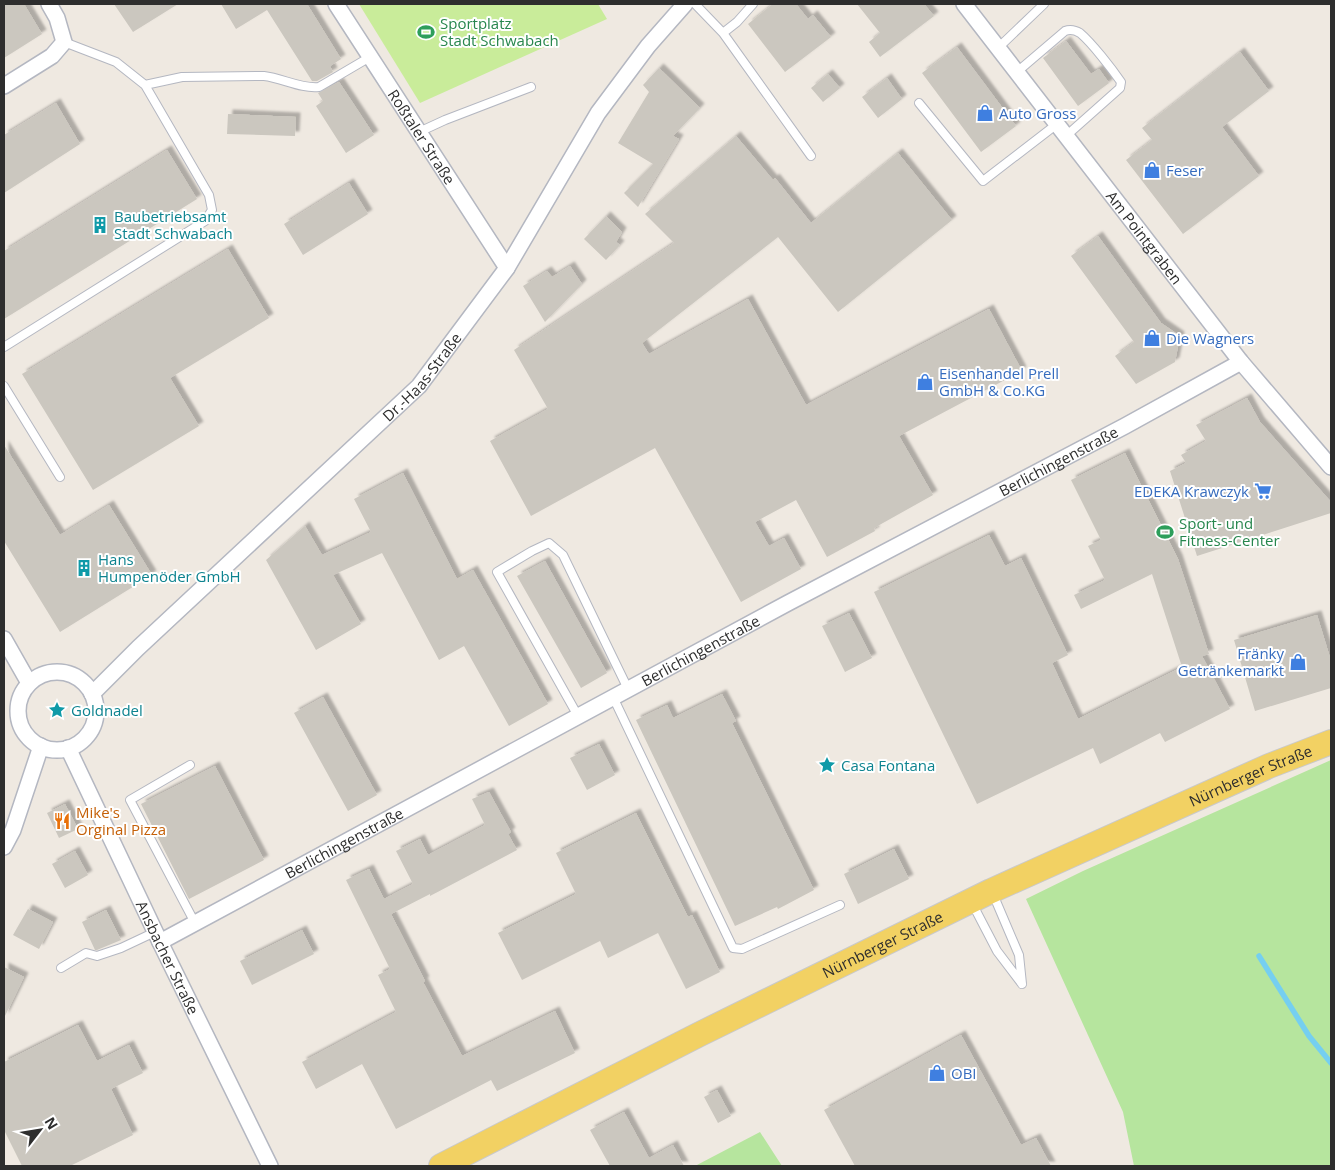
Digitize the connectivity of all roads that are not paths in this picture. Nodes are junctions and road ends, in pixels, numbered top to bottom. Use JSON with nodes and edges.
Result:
{"nodes":[{"id":1,"x":49,"y":4,"type":"edge"},
{"id":2,"x":336,"y":4,"type":"edge"},
{"id":3,"x":685,"y":4,"type":"edge"},
{"id":4,"x":695,"y":4,"type":"edge"},
{"id":5,"x":753,"y":4,"type":"edge"},
{"id":6,"x":964,"y":4,"type":"edge"},
{"id":7,"x":1044,"y":4,"type":"edge"},
{"id":8,"x":723,"y":33,"type":"junction"},
{"id":9,"x":64,"y":42,"type":"junction"},
{"id":10,"x":998,"y":48,"type":"junction"},
{"id":11,"x":370,"y":57,"type":"junction"},
{"id":12,"x":1017,"y":72,"type":"junction"},
{"id":13,"x":145,"y":85,"type":"junction"},
{"id":14,"x":4,"y":86,"type":"edge"},
{"id":15,"x":531,"y":87,"type":"dead end"},
{"id":16,"x":919,"y":103,"type":"dead end"},
{"id":17,"x":1062,"y":130,"type":"junction"},
{"id":18,"x":419,"y":132,"type":"junction"},
{"id":19,"x":811,"y":156,"type":"dead end"},
{"id":20,"x":507,"y":268,"type":"junction"},
{"id":21,"x":4,"y":347,"type":"edge"},
{"id":22,"x":1241,"y":362,"type":"junction"},
{"id":23,"x":4,"y":386,"type":"edge"},
{"id":24,"x":1331,"y":467,"type":"edge"},
{"id":25,"x":60,"y":477,"type":"dead end"},
{"id":26,"x":4,"y":638,"type":"edge"},
{"id":27,"x":29,"y":683,"type":"junction"},
{"id":28,"x":628,"y":689,"type":"junction"},
{"id":29,"x":92,"y":694,"type":"junction"},
{"id":30,"x":613,"y":697,"type":"junction"},
{"id":31,"x":578,"y":716,"type":"junction"},
{"id":32,"x":1331,"y":742,"type":"edge"},
{"id":33,"x":41,"y":746,"type":"junction"},
{"id":34,"x":68,"y":748,"type":"junction"},
{"id":35,"x":190,"y":765,"type":"dead end"},
{"id":36,"x":4,"y":847,"type":"edge"},
{"id":37,"x":981,"y":896,"type":"junction"},
{"id":38,"x":840,"y":905,"type":"dead end"},
{"id":39,"x":195,"y":923,"type":"junction"},
{"id":40,"x":157,"y":937,"type":"junction"},
{"id":41,"x":61,"y":968,"type":"dead end"},
{"id":42,"x":270,"y":1166,"type":"edge"},
{"id":43,"x":441,"y":1166,"type":"edge"}],
"edges":[{"from":1,"to":9,"type":"street"},
{"from":2,"to":11,"type":"street","name":"Roßtaler Straße"},
{"from":3,"to":20,"type":"street","name":"Dr.-Haas-Straße"},
{"from":4,"to":8,"type":"lane"},
{"from":5,"to":8,"type":"lane"},
{"from":6,"to":10,"type":"street","name":"Am Pointgraben"},
{"from":7,"to":10,"type":"lane"},
{"from":8,"to":19,"type":"lane"},
{"from":9,"to":13,"type":"lane"},
{"from":9,"to":14,"type":"street"},
{"from":10,"to":12,"type":"street","name":"Am Pointgraben"},
{"from":11,"to":13,"type":"lane"},
{"from":11,"to":18,"type":"street","name":"Roßtaler Straße"},
{"from":12,"to":17,"type":"street","name":"Am Pointgraben"},
{"from":12,"to":17,"type":"lane"},
{"from":13,"to":21,"type":"lane"},
{"from":15,"to":18,"type":"lane"},
{"from":16,"to":17,"type":"lane"},
{"from":17,"to":22,"type":"street","name":"Am Pointgraben"},
{"from":18,"to":20,"type":"street","name":"Roßtaler Straße"},
{"from":20,"to":29,"type":"street","name":"Dr.-Haas-Straße"},
{"from":22,"to":24,"type":"street","name":"Am Pointgraben"},
{"from":22,"to":28,"type":"street","name":"Berlichingenstraße"},
{"from":23,"to":25,"type":"lane"},
{"from":26,"to":27,"type":"street"},
{"from":27,"to":29,"type":"street"},
{"from":27,"to":33,"type":"street"},
{"from":28,"to":30,"type":"street","name":"Berlichingenstraße"},
{"from":28,"to":31,"type":"lane"},
{"from":29,"to":34,"type":"street"},
{"from":30,"to":31,"type":"street","name":"Berlichingenstraße"},
{"from":30,"to":38,"type":"lane"},
{"from":31,"to":39,"type":"street","name":"Berlichingenstraße"},
{"from":32,"to":37,"type":"main road","name":"Nürnberger Straße"},
{"from":33,"to":34,"type":"street"},
{"from":33,"to":36,"type":"street"},
{"from":34,"to":40,"type":"street","name":"Ansbacher Straße"},
{"from":35,"to":39,"type":"lane"},
{"from":37,"to":37,"type":"lane"},
{"from":37,"to":43,"type":"main road","name":"Nürnberger Straße"},
{"from":39,"to":40,"type":"street","name":"Berlichingenstraße"},
{"from":40,"to":41,"type":"lane"},
{"from":40,"to":42,"type":"street","name":"Ansbacher Straße"}]}
